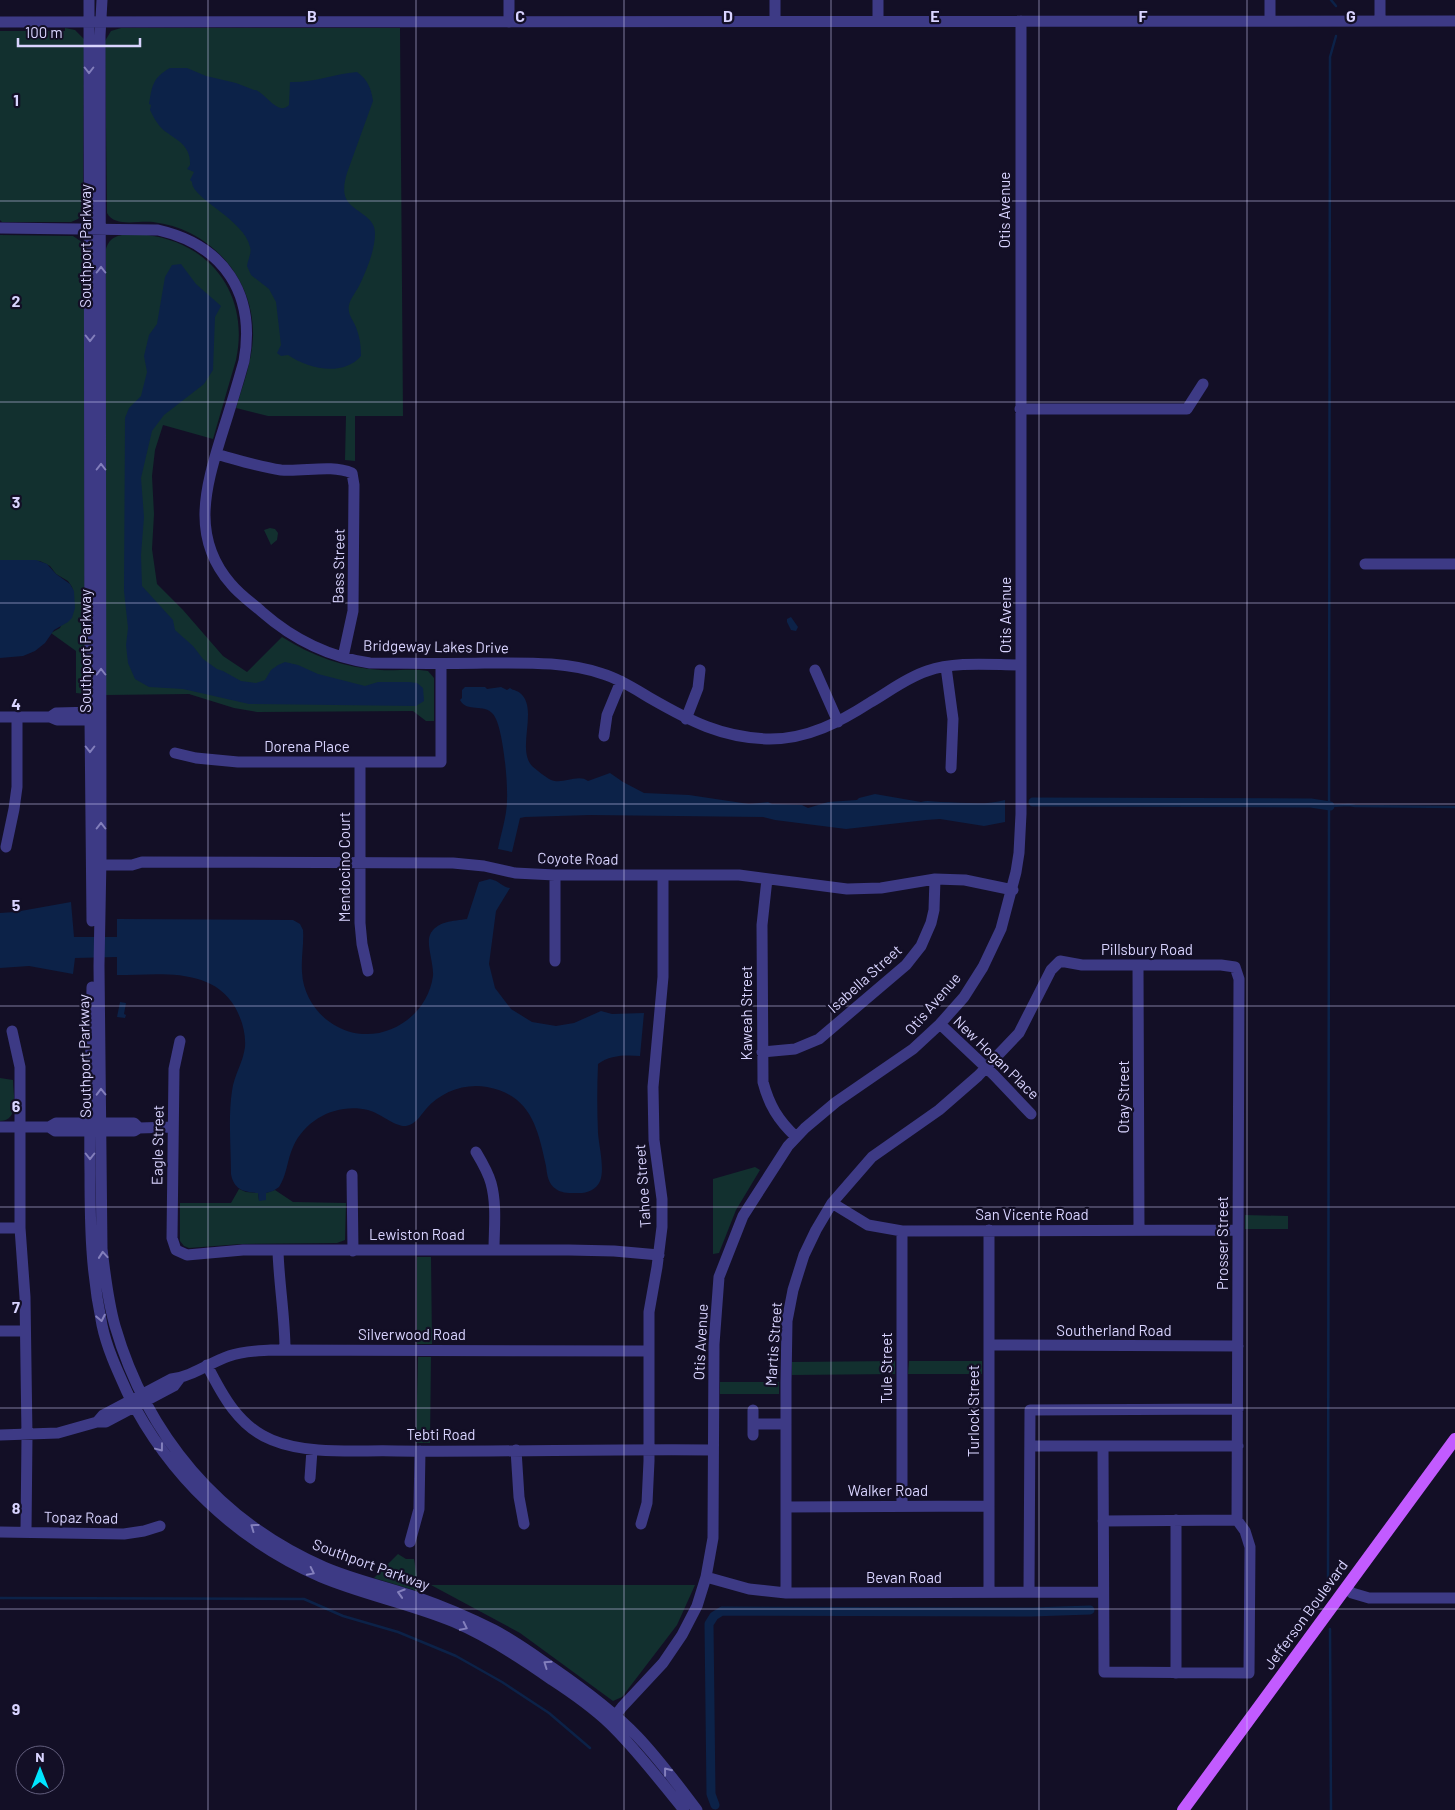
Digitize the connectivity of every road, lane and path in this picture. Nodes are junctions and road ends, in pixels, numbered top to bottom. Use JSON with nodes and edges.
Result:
{"nodes":[{"id":1,"x":89,"y":0,"type":"edge"},
{"id":2,"x":102,"y":0,"type":"edge"},
{"id":3,"x":508,"y":0,"type":"edge"},
{"id":4,"x":775,"y":0,"type":"edge"},
{"id":5,"x":878,"y":0,"type":"edge"},
{"id":6,"x":1270,"y":0,"type":"edge"},
{"id":7,"x":1380,"y":0,"type":"edge"},
{"id":8,"x":95,"y":21,"type":"junction"},
{"id":9,"x":775,"y":21,"type":"junction"},
{"id":10,"x":878,"y":21,"type":"junction"},
{"id":11,"x":1021,"y":21,"type":"junction"},
{"id":12,"x":1270,"y":21,"type":"junction"},
{"id":13,"x":1380,"y":21,"type":"junction"},
{"id":14,"x":1455,"y":21,"type":"edge"},
{"id":15,"x":0,"y":22,"type":"edge"},
{"id":16,"x":509,"y":22,"type":"junction"},
{"id":17,"x":0,"y":228,"type":"edge"},
{"id":18,"x":95,"y":229,"type":"junction"},
{"id":19,"x":1203,"y":384,"type":"dead end"},
{"id":20,"x":1020,"y":409,"type":"junction"},
{"id":21,"x":216,"y":454,"type":"junction"},
{"id":22,"x":1365,"y":564,"type":"dead end"},
{"id":23,"x":1455,"y":564,"type":"edge"},
{"id":24,"x":343,"y":657,"type":"junction"},
{"id":25,"x":441,"y":664,"type":"junction"},
{"id":26,"x":1021,"y":665,"type":"junction"},
{"id":27,"x":946,"y":667,"type":"junction"},
{"id":28,"x":700,"y":670,"type":"dead end"},
{"id":29,"x":815,"y":670,"type":"dead end"},
{"id":30,"x":621,"y":681,"type":"junction"},
{"id":31,"x":95,"y":716,"type":"junction"},
{"id":32,"x":0,"y":717,"type":"edge"},
{"id":33,"x":17,"y":717,"type":"junction"},
{"id":34,"x":686,"y":719,"type":"junction"},
{"id":35,"x":838,"y":722,"type":"junction"},
{"id":36,"x":604,"y":736,"type":"dead end"},
{"id":37,"x":175,"y":753,"type":"dead end"},
{"id":38,"x":360,"y":762,"type":"junction"},
{"id":39,"x":951,"y":768,"type":"dead end"},
{"id":40,"x":6,"y":847,"type":"dead end"},
{"id":41,"x":96,"y":862,"type":"junction"},
{"id":42,"x":360,"y":862,"type":"junction"},
{"id":43,"x":555,"y":875,"type":"junction"},
{"id":44,"x":663,"y":875,"type":"junction"},
{"id":45,"x":767,"y":879,"type":"junction"},
{"id":46,"x":935,"y":879,"type":"junction"},
{"id":47,"x":1012,"y":890,"type":"junction"},
{"id":48,"x":555,"y":961,"type":"dead end"},
{"id":49,"x":1060,"y":961,"type":"joint"},
{"id":50,"x":1138,"y":965,"type":"junction"},
{"id":51,"x":1235,"y":967,"type":"joint"},
{"id":52,"x":368,"y":971,"type":"dead end"},
{"id":53,"x":940,"y":1024,"type":"junction"},
{"id":54,"x":12,"y":1031,"type":"dead end"},
{"id":55,"x":180,"y":1041,"type":"dead end"},
{"id":56,"x":762,"y":1052,"type":"junction"},
{"id":57,"x":986,"y":1067,"type":"junction"},
{"id":58,"x":1031,"y":1114,"type":"dead end"},
{"id":59,"x":20,"y":1127,"type":"junction"},
{"id":60,"x":173,"y":1127,"type":"junction"},
{"id":61,"x":0,"y":1128,"type":"edge"},
{"id":62,"x":96,"y":1128,"type":"junction"},
{"id":63,"x":796,"y":1137,"type":"junction"},
{"id":64,"x":476,"y":1152,"type":"dead end"},
{"id":65,"x":352,"y":1175,"type":"dead end"},
{"id":66,"x":832,"y":1204,"type":"junction"},
{"id":67,"x":0,"y":1228,"type":"edge"},
{"id":68,"x":20,"y":1228,"type":"junction"},
{"id":69,"x":989,"y":1230,"type":"junction"},
{"id":70,"x":1139,"y":1230,"type":"junction"},
{"id":71,"x":1238,"y":1230,"type":"junction"},
{"id":72,"x":902,"y":1231,"type":"junction"},
{"id":73,"x":176,"y":1250,"type":"joint"},
{"id":74,"x":494,"y":1250,"type":"junction"},
{"id":75,"x":278,"y":1251,"type":"junction"},
{"id":76,"x":353,"y":1251,"type":"junction"},
{"id":77,"x":659,"y":1255,"type":"junction"},
{"id":78,"x":0,"y":1331,"type":"edge"},
{"id":79,"x":25,"y":1331,"type":"junction"},
{"id":80,"x":990,"y":1345,"type":"junction"},
{"id":81,"x":1238,"y":1346,"type":"junction"},
{"id":82,"x":285,"y":1350,"type":"junction"},
{"id":83,"x":648,"y":1351,"type":"junction"},
{"id":84,"x":207,"y":1365,"type":"junction"},
{"id":85,"x":138,"y":1400,"type":"junction"},
{"id":86,"x":1238,"y":1409,"type":"junction"},
{"id":87,"x":753,"y":1410,"type":"dead end"},
{"id":88,"x":786,"y":1424,"type":"junction"},
{"id":89,"x":0,"y":1435,"type":"edge"},
{"id":90,"x":27,"y":1436,"type":"junction"},
{"id":91,"x":1455,"y":1439,"type":"edge"},
{"id":92,"x":1030,"y":1446,"type":"junction"},
{"id":93,"x":1238,"y":1446,"type":"junction"},
{"id":94,"x":1103,"y":1447,"type":"junction"},
{"id":95,"x":312,"y":1450,"type":"junction"},
{"id":96,"x":516,"y":1450,"type":"junction"},
{"id":97,"x":649,"y":1450,"type":"junction"},
{"id":98,"x":713,"y":1450,"type":"junction"},
{"id":99,"x":420,"y":1451,"type":"junction"},
{"id":100,"x":310,"y":1478,"type":"dead end"},
{"id":101,"x":902,"y":1506,"type":"junction"},
{"id":102,"x":989,"y":1506,"type":"junction"},
{"id":103,"x":786,"y":1507,"type":"junction"},
{"id":104,"x":1176,"y":1520,"type":"junction"},
{"id":105,"x":1237,"y":1520,"type":"junction"},
{"id":106,"x":1103,"y":1521,"type":"junction"},
{"id":107,"x":524,"y":1524,"type":"dead end"},
{"id":108,"x":641,"y":1524,"type":"dead end"},
{"id":109,"x":160,"y":1526,"type":"dead end"},
{"id":110,"x":0,"y":1532,"type":"edge"},
{"id":111,"x":26,"y":1532,"type":"junction"},
{"id":112,"x":410,"y":1542,"type":"dead end"},
{"id":113,"x":706,"y":1577,"type":"junction"},
{"id":114,"x":1346,"y":1588,"type":"junction"},
{"id":115,"x":989,"y":1592,"type":"junction"},
{"id":116,"x":1029,"y":1592,"type":"junction"},
{"id":117,"x":1103,"y":1592,"type":"junction"},
{"id":118,"x":786,"y":1593,"type":"junction"},
{"id":119,"x":1455,"y":1598,"type":"edge"},
{"id":120,"x":1176,"y":1672,"type":"junction"},
{"id":121,"x":613,"y":1720,"type":"junction"},
{"id":122,"x":684,"y":1810,"type":"edge"},
{"id":123,"x":697,"y":1810,"type":"edge"},
{"id":124,"x":1183,"y":1810,"type":"edge"}],
"edges":[{"from":1,"to":8,"type":"street","name":"Southport Parkway"},
{"from":2,"to":8,"type":"street","name":"Southport Parkway"},
{"from":3,"to":16,"type":"street"},
{"from":4,"to":9,"type":"street"},
{"from":5,"to":10,"type":"street"},
{"from":6,"to":12,"type":"street"},
{"from":7,"to":13,"type":"street"},
{"from":8,"to":15,"type":"street"},
{"from":8,"to":16,"type":"street"},
{"from":8,"to":18,"type":"street","name":"Southport Parkway"},
{"from":9,"to":10,"type":"street"},
{"from":9,"to":16,"type":"street"},
{"from":10,"to":11,"type":"street"},
{"from":11,"to":12,"type":"street"},
{"from":11,"to":20,"type":"street","name":"Otis Avenue"},
{"from":12,"to":13,"type":"street"},
{"from":13,"to":14,"type":"street"},
{"from":17,"to":18,"type":"street","name":"Bridgeway Lakes Drive"},
{"from":18,"to":21,"type":"street","name":"Bridgeway Lakes Drive"},
{"from":18,"to":31,"type":"street","name":"Southport Parkway"},
{"from":19,"to":20,"type":"street"},
{"from":20,"to":26,"type":"street","name":"Otis Avenue"},
{"from":21,"to":24,"type":"street","name":"Bridgeway Lakes Drive"},
{"from":21,"to":24,"type":"street","name":"Bass Street"},
{"from":22,"to":23,"type":"street"},
{"from":24,"to":25,"type":"street","name":"Bridgeway Lakes Drive"},
{"from":25,"to":30,"type":"street","name":"Bridgeway Lakes Drive"},
{"from":25,"to":38,"type":"street","name":"Dorena Place"},
{"from":26,"to":27,"type":"street","name":"Bridgeway Lakes Drive"},
{"from":26,"to":47,"type":"street","name":"Otis Avenue"},
{"from":27,"to":35,"type":"street","name":"Bridgeway Lakes Drive"},
{"from":27,"to":39,"type":"street"},
{"from":28,"to":34,"type":"street"},
{"from":29,"to":35,"type":"street"},
{"from":30,"to":34,"type":"street","name":"Bridgeway Lakes Drive"},
{"from":30,"to":36,"type":"street"},
{"from":31,"to":33,"type":"street"},
{"from":31,"to":41,"type":"street","name":"Southport Parkway"},
{"from":32,"to":33,"type":"street"},
{"from":33,"to":40,"type":"street"},
{"from":34,"to":35,"type":"street","name":"Bridgeway Lakes Drive"},
{"from":37,"to":38,"type":"street","name":"Dorena Place"},
{"from":38,"to":42,"type":"street","name":"Mendocino Court"},
{"from":41,"to":42,"type":"street","name":"Coyote Road"},
{"from":41,"to":62,"type":"street","name":"Southport Parkway"},
{"from":42,"to":43,"type":"street","name":"Coyote Road"},
{"from":42,"to":52,"type":"street","name":"Mendocino Court"},
{"from":43,"to":44,"type":"street","name":"Coyote Road"},
{"from":43,"to":48,"type":"street"},
{"from":44,"to":45,"type":"street","name":"Coyote Road"},
{"from":44,"to":77,"type":"street","name":"Tahoe Street"},
{"from":45,"to":46,"type":"street","name":"Coyote Road"},
{"from":45,"to":56,"type":"street","name":"Kaweah Street"},
{"from":46,"to":47,"type":"street","name":"Coyote Road"},
{"from":46,"to":56,"type":"street","name":"Isabella Street"},
{"from":47,"to":53,"type":"street","name":"Otis Avenue"},
{"from":49,"to":50,"type":"street","name":"Pillsbury Road"},
{"from":49,"to":57,"type":"street","name":"Martis Street"},
{"from":50,"to":51,"type":"street","name":"Pillsbury Road"},
{"from":50,"to":70,"type":"street","name":"Otay Street"},
{"from":51,"to":71,"type":"street","name":"Prosser Street"},
{"from":53,"to":57,"type":"street","name":"New Hogan Place"},
{"from":53,"to":63,"type":"street","name":"Otis Avenue"},
{"from":54,"to":59,"type":"street"},
{"from":55,"to":60,"type":"street","name":"Eagle Street"},
{"from":56,"to":63,"type":"street","name":"Kaweah Street"},
{"from":57,"to":58,"type":"street","name":"New Hogan Place"},
{"from":57,"to":66,"type":"street","name":"Martis Street"},
{"from":59,"to":61,"type":"street"},
{"from":59,"to":62,"type":"street"},
{"from":59,"to":68,"type":"street"},
{"from":60,"to":62,"type":"street"},
{"from":60,"to":73,"type":"street","name":"Eagle Street"},
{"from":62,"to":85,"type":"street","name":"Southport Parkway"},
{"from":63,"to":98,"type":"street","name":"Otis Avenue"},
{"from":64,"to":74,"type":"street"},
{"from":65,"to":76,"type":"street"},
{"from":66,"to":72,"type":"street","name":"San Vicente Road"},
{"from":66,"to":88,"type":"street","name":"Martis Street"},
{"from":67,"to":68,"type":"street"},
{"from":68,"to":79,"type":"street"},
{"from":69,"to":70,"type":"street","name":"San Vicente Road"},
{"from":69,"to":72,"type":"street","name":"San Vicente Road"},
{"from":69,"to":80,"type":"street","name":"Turlock Street"},
{"from":70,"to":71,"type":"street","name":"San Vicente Road"},
{"from":71,"to":81,"type":"street","name":"Prosser Street"},
{"from":72,"to":101,"type":"street","name":"Tule Street"},
{"from":73,"to":75,"type":"street","name":"Lewiston Road"},
{"from":74,"to":76,"type":"street","name":"Lewiston Road"},
{"from":74,"to":77,"type":"street","name":"Lewiston Road"},
{"from":75,"to":76,"type":"street","name":"Lewiston Road"},
{"from":75,"to":82,"type":"street"},
{"from":77,"to":83,"type":"street","name":"Tahoe Street"},
{"from":78,"to":79,"type":"street"},
{"from":79,"to":90,"type":"street"},
{"from":80,"to":81,"type":"street","name":"Southerland Road"},
{"from":80,"to":102,"type":"street","name":"Turlock Street"},
{"from":81,"to":86,"type":"street","name":"Prosser Street"},
{"from":82,"to":83,"type":"street","name":"Silverwood Road"},
{"from":82,"to":84,"type":"street","name":"Silverwood Road"},
{"from":83,"to":97,"type":"street","name":"Tahoe Street"},
{"from":84,"to":85,"type":"street","name":"Silverwood Road"},
{"from":84,"to":95,"type":"street","name":"Tebti Road"},
{"from":85,"to":90,"type":"street","name":"Silverwood Road"},
{"from":85,"to":121,"type":"street","name":"Southport Parkway"},
{"from":86,"to":92,"type":"street"},
{"from":86,"to":93,"type":"street","name":"Prosser Street"},
{"from":87,"to":88,"type":"street"},
{"from":88,"to":103,"type":"street","name":"Martis Street"},
{"from":89,"to":90,"type":"street","name":"Silverwood Road"},
{"from":90,"to":111,"type":"street"},
{"from":91,"to":114,"type":"main road","name":"Jefferson Boulevard"},
{"from":92,"to":94,"type":"street"},
{"from":92,"to":116,"type":"street"},
{"from":93,"to":94,"type":"street"},
{"from":93,"to":105,"type":"street","name":"Prosser Street"},
{"from":94,"to":106,"type":"street"},
{"from":95,"to":99,"type":"street","name":"Tebti Road"},
{"from":95,"to":100,"type":"street"},
{"from":96,"to":97,"type":"street","name":"Tebti Road"},
{"from":96,"to":99,"type":"street","name":"Tebti Road"},
{"from":96,"to":107,"type":"street"},
{"from":97,"to":98,"type":"street","name":"Tebti Road"},
{"from":97,"to":108,"type":"street","name":"Tahoe Street"},
{"from":98,"to":113,"type":"street","name":"Otis Avenue"},
{"from":99,"to":112,"type":"street"},
{"from":101,"to":102,"type":"street","name":"Walker Road"},
{"from":101,"to":103,"type":"street","name":"Walker Road"},
{"from":102,"to":115,"type":"street","name":"Turlock Street"},
{"from":103,"to":118,"type":"street","name":"Martis Street"},
{"from":104,"to":105,"type":"street"},
{"from":104,"to":106,"type":"street"},
{"from":104,"to":120,"type":"street"},
{"from":105,"to":120,"type":"street"},
{"from":106,"to":117,"type":"street"},
{"from":109,"to":111,"type":"street","name":"Topaz Road"},
{"from":110,"to":111,"type":"street","name":"Topaz Road"},
{"from":113,"to":118,"type":"street","name":"Bevan Road"},
{"from":113,"to":121,"type":"street","name":"Otis Avenue"},
{"from":114,"to":119,"type":"street"},
{"from":114,"to":124,"type":"main road","name":"Jefferson Boulevard"},
{"from":115,"to":116,"type":"street","name":"Bevan Road"},
{"from":115,"to":118,"type":"street","name":"Bevan Road"},
{"from":116,"to":117,"type":"street","name":"Bevan Road"},
{"from":117,"to":120,"type":"street"},
{"from":121,"to":122,"type":"street","name":"Southport Parkway"},
{"from":123,"to":121,"type":"street","name":"Southport Parkway","one_way":true}]}
